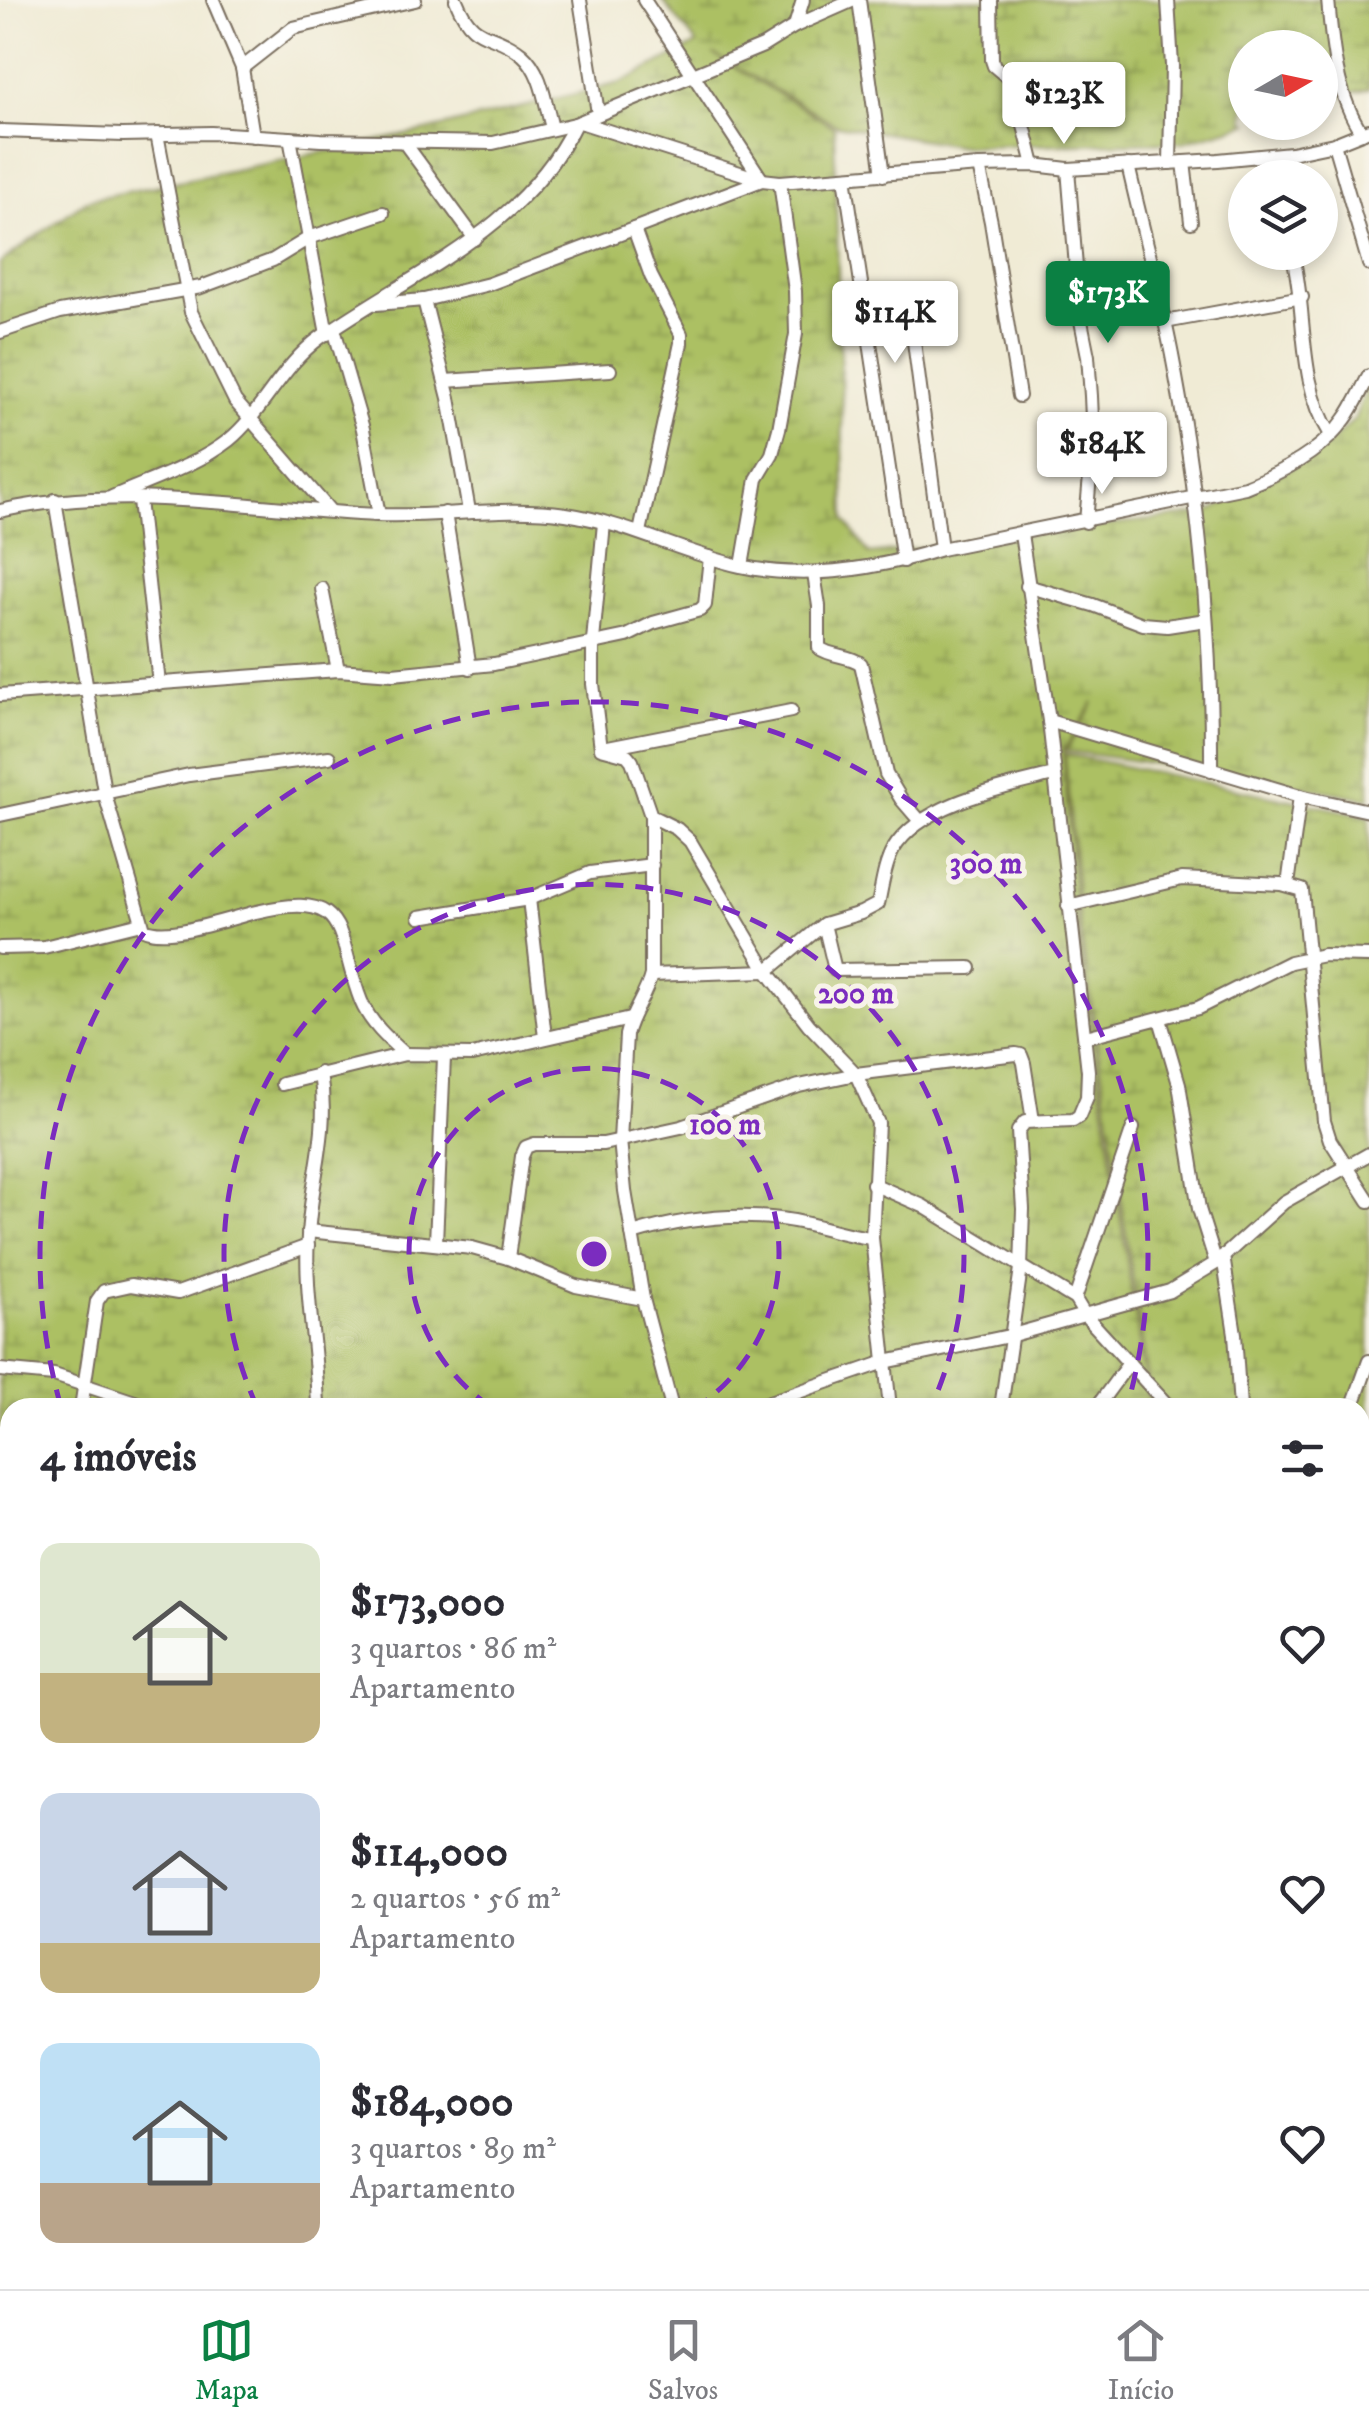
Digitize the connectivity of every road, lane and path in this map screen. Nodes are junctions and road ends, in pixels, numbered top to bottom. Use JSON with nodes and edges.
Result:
{"nodes":[{"id":1,"x":213,"y":0,"type":"edge"},
{"id":2,"x":414,"y":0,"type":"edge"},
{"id":3,"x":456,"y":0,"type":"edge"},
{"id":4,"x":580,"y":0,"type":"edge"},
{"id":5,"x":644,"y":0,"type":"edge"},
{"id":6,"x":803,"y":0,"type":"edge"},
{"id":7,"x":857,"y":0,"type":"edge"},
{"id":8,"x":991,"y":0,"type":"edge"},
{"id":9,"x":1168,"y":0,"type":"edge"},
{"id":10,"x":1328,"y":0,"type":"edge"},
{"id":11,"x":795,"y":26,"type":"junction"},
{"id":12,"x":242,"y":68,"type":"junction"},
{"id":13,"x":691,"y":76,"type":"junction"},
{"id":14,"x":598,"y":113,"type":"junction"},
{"id":15,"x":578,"y":123,"type":"junction"},
{"id":16,"x":552,"y":128,"type":"junction"},
{"id":17,"x":0,"y":131,"type":"edge"},
{"id":18,"x":1366,"y":131,"type":"edge"},
{"id":19,"x":158,"y":134,"type":"junction"},
{"id":20,"x":253,"y":136,"type":"junction"},
{"id":21,"x":290,"y":138,"type":"junction"},
{"id":22,"x":404,"y":142,"type":"junction"},
{"id":23,"x":1334,"y":144,"type":"junction"},
{"id":24,"x":1177,"y":162,"type":"junction"},
{"id":25,"x":1034,"y":165,"type":"junction"},
{"id":26,"x":1128,"y":165,"type":"junction"},
{"id":27,"x":979,"y":166,"type":"junction"},
{"id":28,"x":1068,"y":169,"type":"junction"},
{"id":29,"x":883,"y":175,"type":"junction"},
{"id":30,"x":845,"y":177,"type":"junction"},
{"id":31,"x":762,"y":180,"type":"junction"},
{"id":32,"x":780,"y":182,"type":"junction"},
{"id":33,"x":383,"y":212,"type":"dead end"},
{"id":34,"x":1191,"y":222,"type":"dead end"},
{"id":35,"x":634,"y":229,"type":"junction"},
{"id":36,"x":309,"y":238,"type":"junction"},
{"id":37,"x":475,"y":239,"type":"junction"},
{"id":38,"x":1369,"y":264,"type":"edge"},
{"id":39,"x":1296,"y":270,"type":"edge"},
{"id":40,"x":185,"y":290,"type":"junction"},
{"id":41,"x":1302,"y":296,"type":"junction"},
{"id":42,"x":424,"y":300,"type":"junction"},
{"id":43,"x":374,"y":304,"type":"junction"},
{"id":44,"x":910,"y":310,"type":"dead end"},
{"id":45,"x":1164,"y":322,"type":"junction"},
{"id":46,"x":331,"y":331,"type":"junction"},
{"id":47,"x":0,"y":332,"type":"edge"},
{"id":48,"x":610,"y":370,"type":"dead end"},
{"id":49,"x":1369,"y":376,"type":"edge"},
{"id":50,"x":445,"y":381,"type":"junction"},
{"id":51,"x":1019,"y":396,"type":"dead end"},
{"id":52,"x":249,"y":419,"type":"junction"},
{"id":53,"x":1331,"y":435,"type":"junction"},
{"id":54,"x":109,"y":498,"type":"junction"},
{"id":55,"x":1194,"y":499,"type":"junction"},
{"id":56,"x":55,"y":500,"type":"junction"},
{"id":57,"x":139,"y":500,"type":"junction"},
{"id":58,"x":330,"y":510,"type":"junction"},
{"id":59,"x":0,"y":511,"type":"edge"},
{"id":60,"x":468,"y":511,"type":"junction"},
{"id":61,"x":445,"y":512,"type":"junction"},
{"id":62,"x":378,"y":515,"type":"junction"},
{"id":63,"x":1086,"y":522,"type":"junction"},
{"id":64,"x":604,"y":523,"type":"junction"},
{"id":65,"x":640,"y":532,"type":"junction"},
{"id":66,"x":1021,"y":534,"type":"junction"},
{"id":67,"x":941,"y":549,"type":"junction"},
{"id":68,"x":710,"y":557,"type":"junction"},
{"id":69,"x":903,"y":560,"type":"junction"},
{"id":70,"x":742,"y":566,"type":"junction"},
{"id":71,"x":814,"y":574,"type":"junction"},
{"id":72,"x":1028,"y":586,"type":"junction"},
{"id":73,"x":322,"y":589,"type":"dead end"},
{"id":74,"x":1206,"y":620,"type":"junction"},
{"id":75,"x":593,"y":641,"type":"junction"},
{"id":76,"x":470,"y":668,"type":"junction"},
{"id":77,"x":338,"y":670,"type":"junction"},
{"id":78,"x":159,"y":684,"type":"junction"},
{"id":79,"x":85,"y":690,"type":"junction"},
{"id":80,"x":0,"y":694,"type":"edge"},
{"id":81,"x":791,"y":711,"type":"dead end"},
{"id":82,"x":1049,"y":721,"type":"junction"},
{"id":83,"x":600,"y":748,"type":"junction"},
{"id":84,"x":330,"y":757,"type":"dead end"},
{"id":85,"x":1211,"y":770,"type":"junction"},
{"id":86,"x":1054,"y":775,"type":"junction"},
{"id":87,"x":104,"y":791,"type":"junction"},
{"id":88,"x":1300,"y":796,"type":"junction"},
{"id":89,"x":1369,"y":810,"type":"edge"},
{"id":90,"x":0,"y":814,"type":"edge"},
{"id":91,"x":652,"y":816,"type":"junction"},
{"id":92,"x":920,"y":821,"type":"junction"},
{"id":93,"x":652,"y":865,"type":"junction"},
{"id":94,"x":1288,"y":886,"type":"junction"},
{"id":95,"x":529,"y":899,"type":"junction"},
{"id":96,"x":1068,"y":906,"type":"junction"},
{"id":97,"x":420,"y":917,"type":"dead end"},
{"id":98,"x":141,"y":923,"type":"junction"},
{"id":99,"x":824,"y":924,"type":"junction"},
{"id":100,"x":0,"y":948,"type":"edge"},
{"id":101,"x":1369,"y":956,"type":"edge"},
{"id":102,"x":1308,"y":958,"type":"junction"},
{"id":103,"x":970,"y":968,"type":"dead end"},
{"id":104,"x":766,"y":971,"type":"junction"},
{"id":105,"x":651,"y":974,"type":"junction"},
{"id":106,"x":630,"y":1019,"type":"junction"},
{"id":107,"x":1160,"y":1019,"type":"junction"},
{"id":108,"x":545,"y":1037,"type":"junction"},
{"id":109,"x":1086,"y":1037,"type":"junction"},
{"id":110,"x":405,"y":1054,"type":"junction"},
{"id":111,"x":444,"y":1058,"type":"junction"},
{"id":112,"x":320,"y":1073,"type":"junction"},
{"id":113,"x":856,"y":1074,"type":"junction"},
{"id":114,"x":282,"y":1084,"type":"dead end"},
{"id":115,"x":1032,"y":1121,"type":"junction"},
{"id":116,"x":1133,"y":1128,"type":"dead end"},
{"id":117,"x":620,"y":1140,"type":"junction"},
{"id":118,"x":1369,"y":1154,"type":"edge"},
{"id":119,"x":1346,"y":1169,"type":"junction"},
{"id":120,"x":873,"y":1184,"type":"junction"},
{"id":121,"x":1369,"y":1200,"type":"edge"},
{"id":122,"x":308,"y":1231,"type":"junction"},
{"id":123,"x":632,"y":1234,"type":"junction"},
{"id":124,"x":872,"y":1238,"type":"junction"},
{"id":125,"x":436,"y":1242,"type":"junction"},
{"id":126,"x":308,"y":1246,"type":"junction"},
{"id":127,"x":508,"y":1258,"type":"junction"},
{"id":128,"x":1220,"y":1260,"type":"junction"},
{"id":129,"x":1020,"y":1268,"type":"junction"},
{"id":130,"x":643,"y":1299,"type":"junction"},
{"id":131,"x":1075,"y":1299,"type":"junction"},
{"id":132,"x":1084,"y":1314,"type":"junction"},
{"id":133,"x":1010,"y":1336,"type":"junction"},
{"id":134,"x":1369,"y":1361,"type":"edge"},
{"id":135,"x":885,"y":1362,"type":"junction"},
{"id":136,"x":1129,"y":1363,"type":"junction"},
{"id":137,"x":0,"y":1370,"type":"edge"},
{"id":138,"x":83,"y":1383,"type":"junction"},
{"id":139,"x":1363,"y":1388,"type":"edge"},
{"id":140,"x":82,"y":1398,"type":"edge"},
{"id":141,"x":126,"y":1398,"type":"edge"},
{"id":142,"x":317,"y":1398,"type":"edge"},
{"id":143,"x":669,"y":1398,"type":"edge"},
{"id":144,"x":781,"y":1398,"type":"edge"},
{"id":145,"x":889,"y":1398,"type":"edge"},
{"id":146,"x":1002,"y":1398,"type":"edge"},
{"id":147,"x":1103,"y":1398,"type":"edge"},
{"id":148,"x":1161,"y":1398,"type":"edge"},
{"id":149,"x":1239,"y":1398,"type":"edge"}],
"edges":[{"from":1,"to":12,"type":"street"},
{"from":2,"to":12,"type":"street"},
{"from":3,"to":16,"type":"street"},
{"from":4,"to":14,"type":"street"},
{"from":5,"to":13,"type":"street"},
{"from":6,"to":11,"type":"street"},
{"from":7,"to":11,"type":"street"},
{"from":7,"to":29,"type":"street"},
{"from":8,"to":25,"type":"street"},
{"from":9,"to":24,"type":"street"},
{"from":10,"to":18,"type":"street"},
{"from":11,"to":13,"type":"street"},
{"from":12,"to":20,"type":"street"},
{"from":13,"to":14,"type":"street"},
{"from":13,"to":31,"type":"street"},
{"from":14,"to":15,"type":"street"},
{"from":15,"to":16,"type":"street"},
{"from":15,"to":31,"type":"street"},
{"from":15,"to":37,"type":"street"},
{"from":16,"to":22,"type":"street"},
{"from":17,"to":19,"type":"street"},
{"from":18,"to":23,"type":"street"},
{"from":19,"to":20,"type":"street"},
{"from":19,"to":40,"type":"street"},
{"from":20,"to":21,"type":"street"},
{"from":21,"to":22,"type":"street"},
{"from":21,"to":36,"type":"street"},
{"from":22,"to":37,"type":"street"},
{"from":23,"to":24,"type":"street"},
{"from":23,"to":38,"type":"street"},
{"from":24,"to":26,"type":"street"},
{"from":24,"to":34,"type":"street"},
{"from":25,"to":27,"type":"street"},
{"from":25,"to":28,"type":"street"},
{"from":26,"to":28,"type":"street"},
{"from":26,"to":45,"type":"street"},
{"from":27,"to":29,"type":"street"},
{"from":27,"to":51,"type":"street"},
{"from":28,"to":63,"type":"street"},
{"from":29,"to":30,"type":"street"},
{"from":30,"to":32,"type":"street"},
{"from":30,"to":69,"type":"street"},
{"from":31,"to":32,"type":"street"},
{"from":31,"to":35,"type":"street"},
{"from":32,"to":70,"type":"street"},
{"from":33,"to":36,"type":"street"},
{"from":35,"to":42,"type":"street"},
{"from":35,"to":65,"type":"street"},
{"from":36,"to":40,"type":"street"},
{"from":36,"to":46,"type":"street"},
{"from":37,"to":43,"type":"street"},
{"from":39,"to":41,"type":"street"},
{"from":40,"to":47,"type":"street"},
{"from":40,"to":52,"type":"street"},
{"from":41,"to":45,"type":"street"},
{"from":41,"to":53,"type":"street"},
{"from":42,"to":43,"type":"street"},
{"from":42,"to":50,"type":"street"},
{"from":43,"to":46,"type":"street"},
{"from":44,"to":67,"type":"street"},
{"from":45,"to":55,"type":"street"},
{"from":46,"to":52,"type":"street"},
{"from":46,"to":62,"type":"street"},
{"from":48,"to":50,"type":"street"},
{"from":49,"to":53,"type":"street"},
{"from":50,"to":60,"type":"street"},
{"from":52,"to":54,"type":"street"},
{"from":52,"to":58,"type":"street"},
{"from":53,"to":55,"type":"street"},
{"from":54,"to":56,"type":"street"},
{"from":54,"to":57,"type":"street"},
{"from":55,"to":63,"type":"street"},
{"from":55,"to":74,"type":"street"},
{"from":56,"to":59,"type":"street"},
{"from":56,"to":79,"type":"street"},
{"from":57,"to":58,"type":"street"},
{"from":57,"to":78,"type":"street"},
{"from":58,"to":62,"type":"street"},
{"from":60,"to":61,"type":"street"},
{"from":60,"to":64,"type":"street"},
{"from":61,"to":62,"type":"street"},
{"from":61,"to":76,"type":"street"},
{"from":63,"to":66,"type":"street"},
{"from":64,"to":65,"type":"street"},
{"from":64,"to":75,"type":"street"},
{"from":65,"to":68,"type":"street"},
{"from":66,"to":67,"type":"street"},
{"from":66,"to":72,"type":"street"},
{"from":67,"to":69,"type":"street"},
{"from":68,"to":70,"type":"street"},
{"from":68,"to":75,"type":"street"},
{"from":69,"to":71,"type":"street"},
{"from":70,"to":71,"type":"street"},
{"from":71,"to":92,"type":"street"},
{"from":72,"to":74,"type":"street"},
{"from":72,"to":82,"type":"street"},
{"from":73,"to":77,"type":"street"},
{"from":74,"to":85,"type":"street"},
{"from":75,"to":76,"type":"street"},
{"from":75,"to":83,"type":"street"},
{"from":76,"to":77,"type":"street"},
{"from":77,"to":78,"type":"street"},
{"from":78,"to":79,"type":"street"},
{"from":79,"to":80,"type":"street"},
{"from":79,"to":87,"type":"street"},
{"from":81,"to":83,"type":"street"},
{"from":82,"to":85,"type":"street"},
{"from":82,"to":86,"type":"street"},
{"from":83,"to":91,"type":"street"},
{"from":84,"to":87,"type":"street"},
{"from":85,"to":88,"type":"street"},
{"from":86,"to":92,"type":"street"},
{"from":86,"to":96,"type":"street"},
{"from":87,"to":90,"type":"street"},
{"from":87,"to":98,"type":"street"},
{"from":88,"to":89,"type":"street"},
{"from":88,"to":94,"type":"street"},
{"from":91,"to":93,"type":"street"},
{"from":91,"to":104,"type":"street"},
{"from":92,"to":99,"type":"street"},
{"from":93,"to":95,"type":"street"},
{"from":93,"to":105,"type":"street"},
{"from":94,"to":96,"type":"street"},
{"from":94,"to":102,"type":"street"},
{"from":95,"to":97,"type":"street"},
{"from":95,"to":108,"type":"street"},
{"from":96,"to":109,"type":"street"},
{"from":98,"to":100,"type":"street"},
{"from":98,"to":110,"type":"street"},
{"from":99,"to":103,"type":"street"},
{"from":99,"to":104,"type":"street"},
{"from":101,"to":102,"type":"street"},
{"from":102,"to":107,"type":"street"},
{"from":102,"to":119,"type":"street"},
{"from":104,"to":105,"type":"street"},
{"from":104,"to":113,"type":"street"},
{"from":105,"to":106,"type":"street"},
{"from":106,"to":108,"type":"street"},
{"from":106,"to":117,"type":"street"},
{"from":107,"to":109,"type":"street"},
{"from":107,"to":128,"type":"street"},
{"from":108,"to":111,"type":"street"},
{"from":109,"to":115,"type":"street"},
{"from":110,"to":111,"type":"street"},
{"from":110,"to":112,"type":"street"},
{"from":111,"to":125,"type":"street"},
{"from":112,"to":114,"type":"street"},
{"from":112,"to":122,"type":"street"},
{"from":113,"to":115,"type":"street"},
{"from":113,"to":117,"type":"street"},
{"from":113,"to":120,"type":"street"},
{"from":115,"to":129,"type":"street"},
{"from":116,"to":131,"type":"street"},
{"from":117,"to":123,"type":"street"},
{"from":117,"to":127,"type":"street"},
{"from":118,"to":119,"type":"street"},
{"from":119,"to":121,"type":"street"},
{"from":119,"to":128,"type":"street"},
{"from":120,"to":124,"type":"street"},
{"from":120,"to":129,"type":"street"},
{"from":122,"to":125,"type":"street"},
{"from":122,"to":126,"type":"street"},
{"from":123,"to":124,"type":"street"},
{"from":123,"to":130,"type":"street"},
{"from":124,"to":135,"type":"street"},
{"from":125,"to":127,"type":"street"},
{"from":126,"to":138,"type":"street"},
{"from":126,"to":142,"type":"street"},
{"from":127,"to":130,"type":"street"},
{"from":128,"to":132,"type":"street"},
{"from":128,"to":149,"type":"street"},
{"from":129,"to":131,"type":"street"},
{"from":129,"to":133,"type":"street"},
{"from":130,"to":143,"type":"street"},
{"from":131,"to":132,"type":"street"},
{"from":132,"to":133,"type":"street"},
{"from":132,"to":136,"type":"street"},
{"from":133,"to":135,"type":"street"},
{"from":133,"to":146,"type":"street"},
{"from":134,"to":139,"type":"street"},
{"from":135,"to":144,"type":"street"},
{"from":135,"to":145,"type":"street"},
{"from":136,"to":147,"type":"street"},
{"from":136,"to":148,"type":"street"},
{"from":137,"to":138,"type":"street"},
{"from":138,"to":140,"type":"street"},
{"from":138,"to":141,"type":"street"}]}
